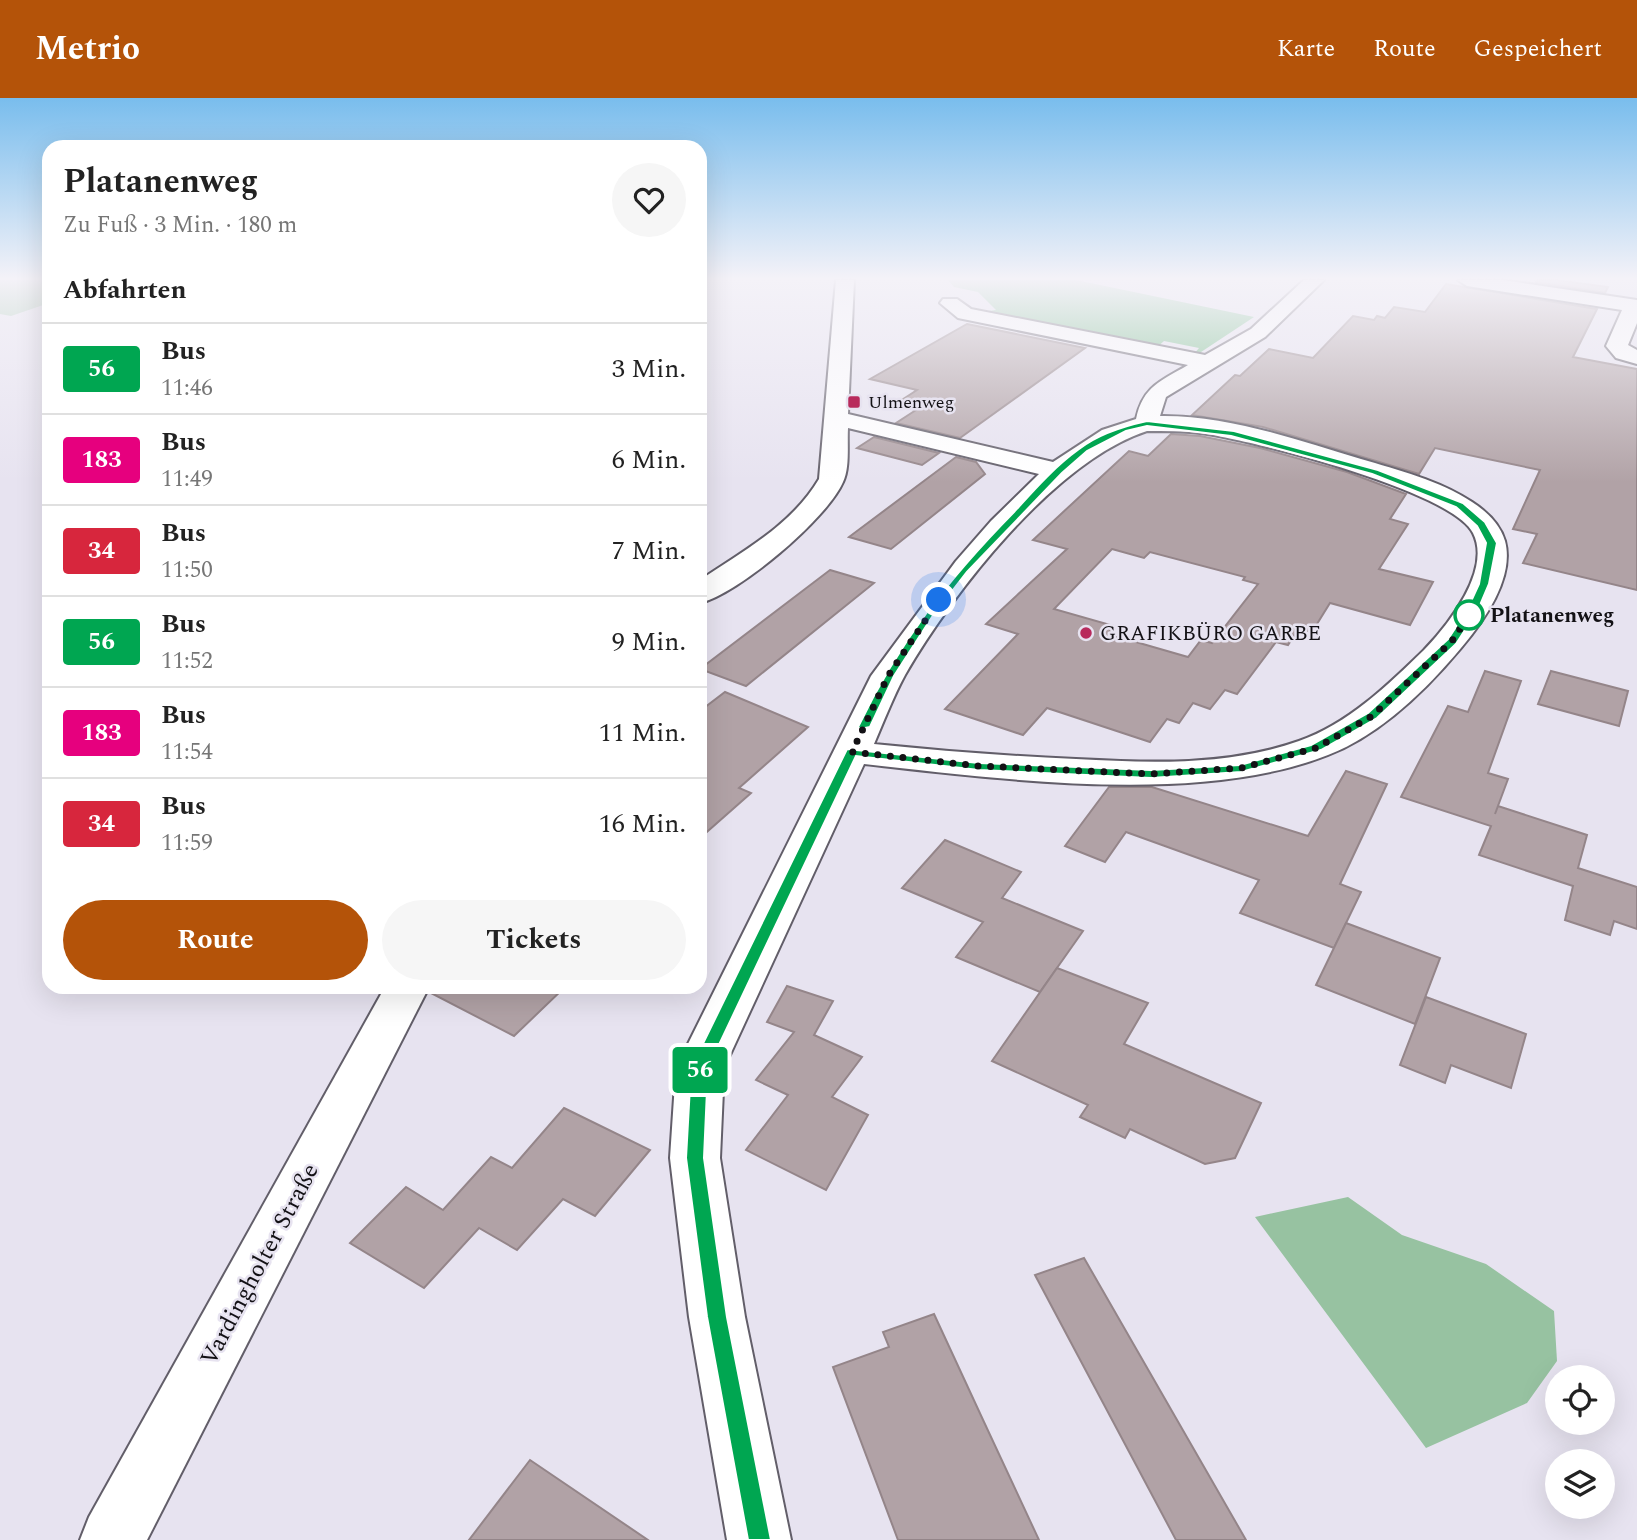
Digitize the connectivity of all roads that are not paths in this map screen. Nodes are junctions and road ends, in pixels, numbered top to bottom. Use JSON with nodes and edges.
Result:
{"nodes":[{"id":1,"x":841,"y":347,"type":"edge"},
{"id":2,"x":1132,"y":347,"type":"edge"},
{"id":3,"x":1235,"y":347,"type":"edge"},
{"id":4,"x":1618,"y":347,"type":"edge"},
{"id":5,"x":1637,"y":357,"type":"edge"},
{"id":6,"x":1211,"y":363,"type":"junction"},
{"id":7,"x":836,"y":418,"type":"junction"},
{"id":8,"x":1147,"y":424,"type":"junction"},
{"id":9,"x":1058,"y":471,"type":"junction"},
{"id":10,"x":707,"y":589,"type":"edge"},
{"id":11,"x":852,"y":752,"type":"junction"},
{"id":12,"x":403,"y":994,"type":"edge"},
{"id":13,"x":112,"y":1540,"type":"edge"},
{"id":14,"x":759,"y":1540,"type":"edge"}],
"edges":[{"from":1,"to":7,"type":"street"},
{"from":2,"to":6,"type":"street"},
{"from":3,"to":6,"type":"street"},
{"from":4,"to":5,"type":"street"},
{"from":6,"to":8,"type":"street"},
{"from":7,"to":9,"type":"street"},
{"from":7,"to":10,"type":"street"},
{"from":8,"to":9,"type":"street"},
{"from":8,"to":11,"type":"street"},
{"from":9,"to":11,"type":"street"},
{"from":11,"to":14,"type":"street"},
{"from":12,"to":13,"type":"street","name":"Vardingholter Straße"}]}
